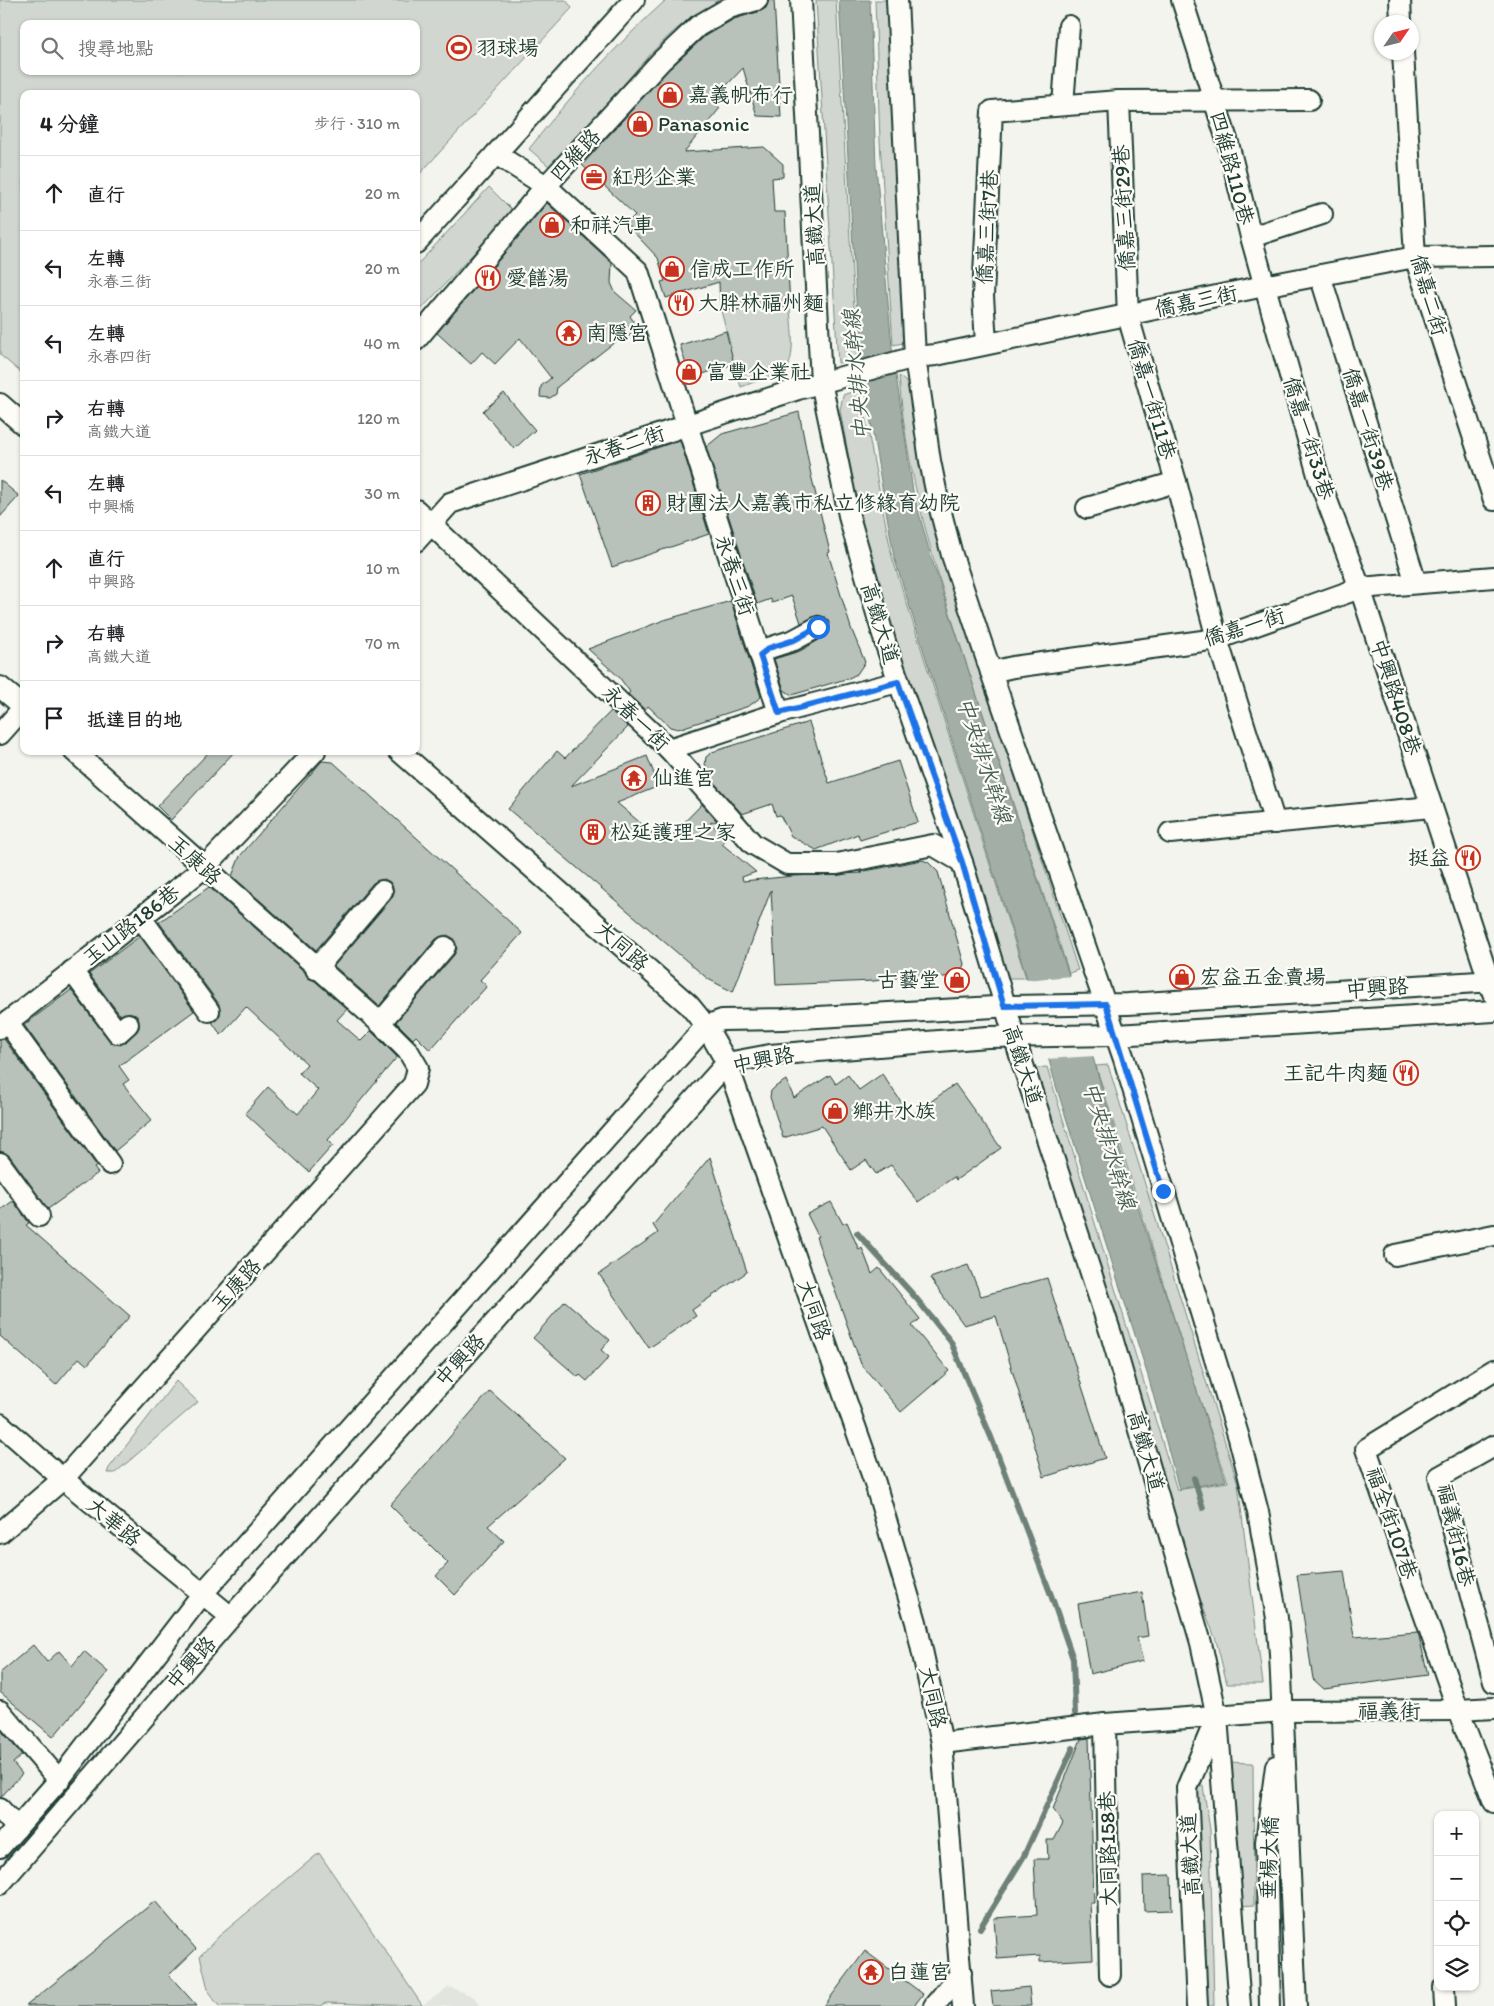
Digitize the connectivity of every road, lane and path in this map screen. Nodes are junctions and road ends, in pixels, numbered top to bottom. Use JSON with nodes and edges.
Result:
{"nodes":[{"id":1,"x":634,"y":0,"type":"edge"},
{"id":2,"x":757,"y":0,"type":"edge"},
{"id":3,"x":801,"y":0,"type":"edge"},
{"id":4,"x":897,"y":0,"type":"edge"},
{"id":5,"x":1182,"y":0,"type":"edge"},
{"id":6,"x":1400,"y":0,"type":"edge"},
{"id":7,"x":1401,"y":15,"type":"edge"},
{"id":8,"x":1069,"y":26,"type":"dead end"},
{"id":9,"x":1403,"y":60,"type":"edge"},
{"id":10,"x":1214,"y":100,"type":"junction"},
{"id":11,"x":1308,"y":100,"type":"dead end"},
{"id":12,"x":1119,"y":101,"type":"junction"},
{"id":13,"x":1063,"y":105,"type":"junction"},
{"id":14,"x":496,"y":154,"type":"junction"},
{"id":15,"x":546,"y":186,"type":"junction"},
{"id":16,"x":1322,"y":214,"type":"dead end"},
{"id":17,"x":1251,"y":237,"type":"junction"},
{"id":18,"x":420,"y":239,"type":"edge"},
{"id":19,"x":1494,"y":256,"type":"edge"},
{"id":20,"x":1415,"y":257,"type":"junction"},
{"id":21,"x":1320,"y":275,"type":"junction"},
{"id":22,"x":1264,"y":286,"type":"junction"},
{"id":23,"x":1128,"y":316,"type":"junction"},
{"id":24,"x":420,"y":335,"type":"edge"},
{"id":25,"x":986,"y":343,"type":"junction"},
{"id":26,"x":908,"y":359,"type":"junction"},
{"id":27,"x":849,"y":376,"type":"joint"},
{"id":28,"x":821,"y":382,"type":"junction"},
{"id":29,"x":0,"y":404,"type":"edge"},
{"id":30,"x":20,"y":422,"type":"edge"},
{"id":31,"x":686,"y":424,"type":"junction"},
{"id":32,"x":1176,"y":482,"type":"junction"},
{"id":33,"x":1494,"y":500,"type":"edge"},
{"id":34,"x":1087,"y":508,"type":"dead end"},
{"id":35,"x":420,"y":514,"type":"edge"},
{"id":36,"x":431,"y":524,"type":"junction"},
{"id":37,"x":420,"y":536,"type":"edge"},
{"id":38,"x":1494,"y":577,"type":"edge"},
{"id":39,"x":1416,"y":583,"type":"junction"},
{"id":40,"x":1360,"y":588,"type":"junction"},
{"id":41,"x":818,"y":627,"type":"dead end"},
{"id":42,"x":1217,"y":639,"type":"junction"},
{"id":43,"x":760,"y":655,"type":"junction"},
{"id":44,"x":991,"y":672,"type":"junction"},
{"id":45,"x":898,"y":682,"type":"junction"},
{"id":46,"x":0,"y":687,"type":"edge"},
{"id":47,"x":20,"y":704,"type":"edge"},
{"id":48,"x":20,"y":712,"type":"edge"},
{"id":49,"x":779,"y":713,"type":"junction"},
{"id":50,"x":0,"y":734,"type":"edge"},
{"id":51,"x":669,"y":749,"type":"junction"},
{"id":52,"x":78,"y":755,"type":"edge"},
{"id":53,"x":311,"y":755,"type":"edge"},
{"id":54,"x":404,"y":755,"type":"edge"},
{"id":55,"x":1431,"y":807,"type":"junction"},
{"id":56,"x":1275,"y":823,"type":"junction"},
{"id":57,"x":1170,"y":832,"type":"dead end"},
{"id":58,"x":962,"y":862,"type":"junction"},
{"id":59,"x":204,"y":868,"type":"junction"},
{"id":60,"x":382,"y":891,"type":"dead end"},
{"id":61,"x":142,"y":918,"type":"junction"},
{"id":62,"x":445,"y":948,"type":"dead end"},
{"id":63,"x":316,"y":969,"type":"junction"},
{"id":64,"x":72,"y":971,"type":"junction"},
{"id":65,"x":1493,"y":987,"type":"edge"},
{"id":66,"x":1106,"y":1004,"type":"junction"},
{"id":67,"x":1008,"y":1006,"type":"junction"},
{"id":68,"x":209,"y":1011,"type":"dead end"},
{"id":69,"x":1494,"y":1011,"type":"edge"},
{"id":70,"x":380,"y":1023,"type":"junction"},
{"id":71,"x":128,"y":1024,"type":"dead end"},
{"id":72,"x":4,"y":1025,"type":"edge"},
{"id":73,"x":706,"y":1026,"type":"junction"},
{"id":74,"x":1116,"y":1035,"type":"junction"},
{"id":75,"x":1018,"y":1036,"type":"junction"},
{"id":76,"x":727,"y":1063,"type":"junction"},
{"id":77,"x":0,"y":1163,"type":"edge"},
{"id":78,"x":110,"y":1164,"type":"dead end"},
{"id":79,"x":39,"y":1216,"type":"dead end"},
{"id":80,"x":1494,"y":1235,"type":"edge"},
{"id":81,"x":1395,"y":1255,"type":"dead end"},
{"id":82,"x":1494,"y":1370,"type":"edge"},
{"id":83,"x":0,"y":1424,"type":"edge"},
{"id":84,"x":1494,"y":1446,"type":"edge"},
{"id":85,"x":64,"y":1479,"type":"junction"},
{"id":86,"x":0,"y":1534,"type":"edge"},
{"id":87,"x":203,"y":1593,"type":"junction"},
{"id":88,"x":231,"y":1617,"type":"junction"},
{"id":89,"x":1494,"y":1682,"type":"edge"},
{"id":90,"x":1494,"y":1708,"type":"edge"},
{"id":91,"x":1458,"y":1710,"type":"junction"},
{"id":92,"x":0,"y":1711,"type":"edge"},
{"id":93,"x":1283,"y":1711,"type":"junction"},
{"id":94,"x":1217,"y":1717,"type":"junction"},
{"id":95,"x":1105,"y":1724,"type":"junction"},
{"id":96,"x":942,"y":1742,"type":"junction"},
{"id":97,"x":59,"y":1780,"type":"junction"},
{"id":98,"x":1494,"y":1802,"type":"edge"},
{"id":99,"x":0,"y":1809,"type":"edge"},
{"id":100,"x":17,"y":1828,"type":"junction"},
{"id":101,"x":1220,"y":1832,"type":"junction"},
{"id":102,"x":1275,"y":1839,"type":"junction"},
{"id":103,"x":0,"y":1846,"type":"edge"},
{"id":104,"x":0,"y":1884,"type":"edge"},
{"id":105,"x":961,"y":1973,"type":"junction"},
{"id":106,"x":1110,"y":1975,"type":"dead end"},
{"id":107,"x":1444,"y":1991,"type":"edge"},
{"id":108,"x":934,"y":2006,"type":"edge"},
{"id":109,"x":963,"y":2006,"type":"edge"},
{"id":110,"x":1197,"y":2006,"type":"edge"},
{"id":111,"x":1226,"y":2006,"type":"edge"},
{"id":112,"x":1240,"y":2006,"type":"edge"},
{"id":113,"x":1270,"y":2006,"type":"edge"},
{"id":114,"x":1280,"y":2006,"type":"edge"},
{"id":115,"x":1296,"y":2006,"type":"edge"},
{"id":116,"x":1445,"y":2006,"type":"edge"}],
"edges":[{"from":1,"to":14,"type":"street"},
{"from":2,"to":15,"type":"street","name":"四維路"},
{"from":3,"to":28,"type":"street","name":"高鐵大道"},
{"from":4,"to":26,"type":"street"},
{"from":5,"to":10,"type":"street","name":"四維路110巷"},
{"from":6,"to":7,"type":"street"},
{"from":8,"to":13,"type":"street"},
{"from":9,"to":20,"type":"street","name":"僑嘉二街"},
{"from":10,"to":11,"type":"street","name":"四維路110巷"},
{"from":10,"to":12,"type":"street"},
{"from":10,"to":17,"type":"street","name":"四維路110巷"},
{"from":12,"to":13,"type":"street"},
{"from":12,"to":23,"type":"street","name":"僑嘉三街29巷"},
{"from":13,"to":25,"type":"street","name":"僑嘉三街7巷"},
{"from":14,"to":15,"type":"street","name":"永春三街"},
{"from":14,"to":18,"type":"street"},
{"from":15,"to":24,"type":"street","name":"四維路"},
{"from":15,"to":31,"type":"street","name":"永春三街"},
{"from":16,"to":17,"type":"street","name":"四維路110巷"},
{"from":17,"to":22,"type":"street","name":"四維路110巷"},
{"from":19,"to":20,"type":"street","name":"僑嘉三街"},
{"from":20,"to":21,"type":"street","name":"僑嘉三街"},
{"from":20,"to":33,"type":"street","name":"僑嘉二街"},
{"from":21,"to":22,"type":"street","name":"僑嘉三街"},
{"from":21,"to":39,"type":"street","name":"僑嘉一街39巷"},
{"from":22,"to":23,"type":"street","name":"僑嘉三街"},
{"from":22,"to":40,"type":"street","name":"僑嘉一街33巷"},
{"from":23,"to":25,"type":"street","name":"僑嘉三街"},
{"from":23,"to":32,"type":"street","name":"僑嘉一街11巷"},
{"from":25,"to":26,"type":"street","name":"僑嘉三街"},
{"from":26,"to":27,"type":"street","name":"僑嘉三街"},
{"from":26,"to":44,"type":"street"},
{"from":27,"to":28,"type":"street","name":"永春二街"},
{"from":28,"to":31,"type":"street","name":"永春二街"},
{"from":28,"to":45,"type":"street","name":"高鐵大道"},
{"from":29,"to":30,"type":"street"},
{"from":31,"to":36,"type":"street","name":"永春二街"},
{"from":31,"to":43,"type":"street","name":"永春三街"},
{"from":32,"to":34,"type":"street","name":"僑嘉一街11巷"},
{"from":32,"to":42,"type":"street","name":"僑嘉一街11巷"},
{"from":35,"to":36,"type":"street","name":"永春一街"},
{"from":36,"to":37,"type":"street","name":"永春二街"},
{"from":36,"to":51,"type":"street","name":"永春一街"},
{"from":38,"to":39,"type":"street","name":"僑嘉一街"},
{"from":39,"to":40,"type":"street","name":"僑嘉一街"},
{"from":40,"to":42,"type":"street","name":"僑嘉一街"},
{"from":40,"to":55,"type":"street","name":"中興路408巷"},
{"from":41,"to":43,"type":"street"},
{"from":42,"to":44,"type":"street","name":"僑嘉一街"},
{"from":42,"to":56,"type":"street"},
{"from":43,"to":49,"type":"street","name":"永春三街"},
{"from":44,"to":66,"type":"street"},
{"from":45,"to":49,"type":"street"},
{"from":45,"to":58,"type":"street","name":"高鐵大道"},
{"from":46,"to":47,"type":"street"},
{"from":48,"to":50,"type":"street"},
{"from":49,"to":51,"type":"street"},
{"from":51,"to":58,"type":"street","name":"永春一街"},
{"from":52,"to":59,"type":"street","name":"玉康路"},
{"from":53,"to":59,"type":"street","name":"玉山路186巷"},
{"from":54,"to":73,"type":"street","name":"大同路"},
{"from":55,"to":56,"type":"street"},
{"from":55,"to":65,"type":"street","name":"中興路408巷"},
{"from":56,"to":57,"type":"street"},
{"from":58,"to":67,"type":"street","name":"高鐵大道"},
{"from":59,"to":61,"type":"street","name":"玉山路186巷"},
{"from":59,"to":63,"type":"street","name":"玉康路"},
{"from":60,"to":63,"type":"street"},
{"from":61,"to":64,"type":"street","name":"玉山路186巷"},
{"from":61,"to":68,"type":"street"},
{"from":62,"to":70,"type":"street"},
{"from":63,"to":70,"type":"street","name":"玉康路"},
{"from":64,"to":71,"type":"street","name":"玉山路186巷"},
{"from":64,"to":72,"type":"street","name":"玉山路186巷"},
{"from":65,"to":66,"type":"street","name":"中興路"},
{"from":66,"to":67,"type":"street","name":"中興路"},
{"from":66,"to":74,"type":"street"},
{"from":67,"to":73,"type":"street","name":"中興路"},
{"from":67,"to":75,"type":"street","name":"高鐵大道"},
{"from":69,"to":74,"type":"street","name":"中興路"},
{"from":70,"to":85,"type":"street","name":"玉康路"},
{"from":72,"to":78,"type":"street"},
{"from":73,"to":76,"type":"street","name":"大同路"},
{"from":73,"to":87,"type":"street","name":"中興路"},
{"from":74,"to":75,"type":"street","name":"中興路"},
{"from":74,"to":93,"type":"street"},
{"from":75,"to":76,"type":"street","name":"中興路"},
{"from":75,"to":94,"type":"street","name":"高鐵大道"},
{"from":76,"to":88,"type":"street","name":"中興路"},
{"from":76,"to":96,"type":"street","name":"大同路"},
{"from":77,"to":79,"type":"street"},
{"from":80,"to":81,"type":"street"},
{"from":82,"to":91,"type":"street","name":"福全街107巷"},
{"from":83,"to":85,"type":"street","name":"大華路"},
{"from":84,"to":89,"type":"street","name":"福義街16巷"},
{"from":85,"to":86,"type":"street","name":"玉康路"},
{"from":85,"to":87,"type":"street","name":"大華路"},
{"from":87,"to":88,"type":"street","name":"大華路"},
{"from":87,"to":97,"type":"street","name":"中興路"},
{"from":88,"to":104,"type":"street","name":"中興路"},
{"from":90,"to":91,"type":"street","name":"福義街"},
{"from":91,"to":93,"type":"street","name":"福義街"},
{"from":91,"to":98,"type":"street"},
{"from":92,"to":97,"type":"street"},
{"from":93,"to":94,"type":"street"},
{"from":93,"to":102,"type":"street","name":"垂楊大橋"},
{"from":93,"to":115,"type":"street"},
{"from":94,"to":95,"type":"street"},
{"from":94,"to":101,"type":"street","name":"垂楊大橋"},
{"from":94,"to":110,"type":"street","name":"高鐵大道"},
{"from":95,"to":96,"type":"street"},
{"from":95,"to":106,"type":"street","name":"大同路158巷"},
{"from":96,"to":105,"type":"street","name":"大同路"},
{"from":97,"to":100,"type":"street","name":"中興路"},
{"from":99,"to":100,"type":"street"},
{"from":100,"to":103,"type":"street","name":"中興路"},
{"from":101,"to":111,"type":"street"},
{"from":101,"to":112,"type":"street","name":"垂楊大橋"},
{"from":102,"to":113,"type":"street","name":"垂楊大橋"},
{"from":102,"to":114,"type":"street"},
{"from":105,"to":108,"type":"street"},
{"from":105,"to":109,"type":"street","name":"大同路"},
{"from":107,"to":116,"type":"street"}]}
